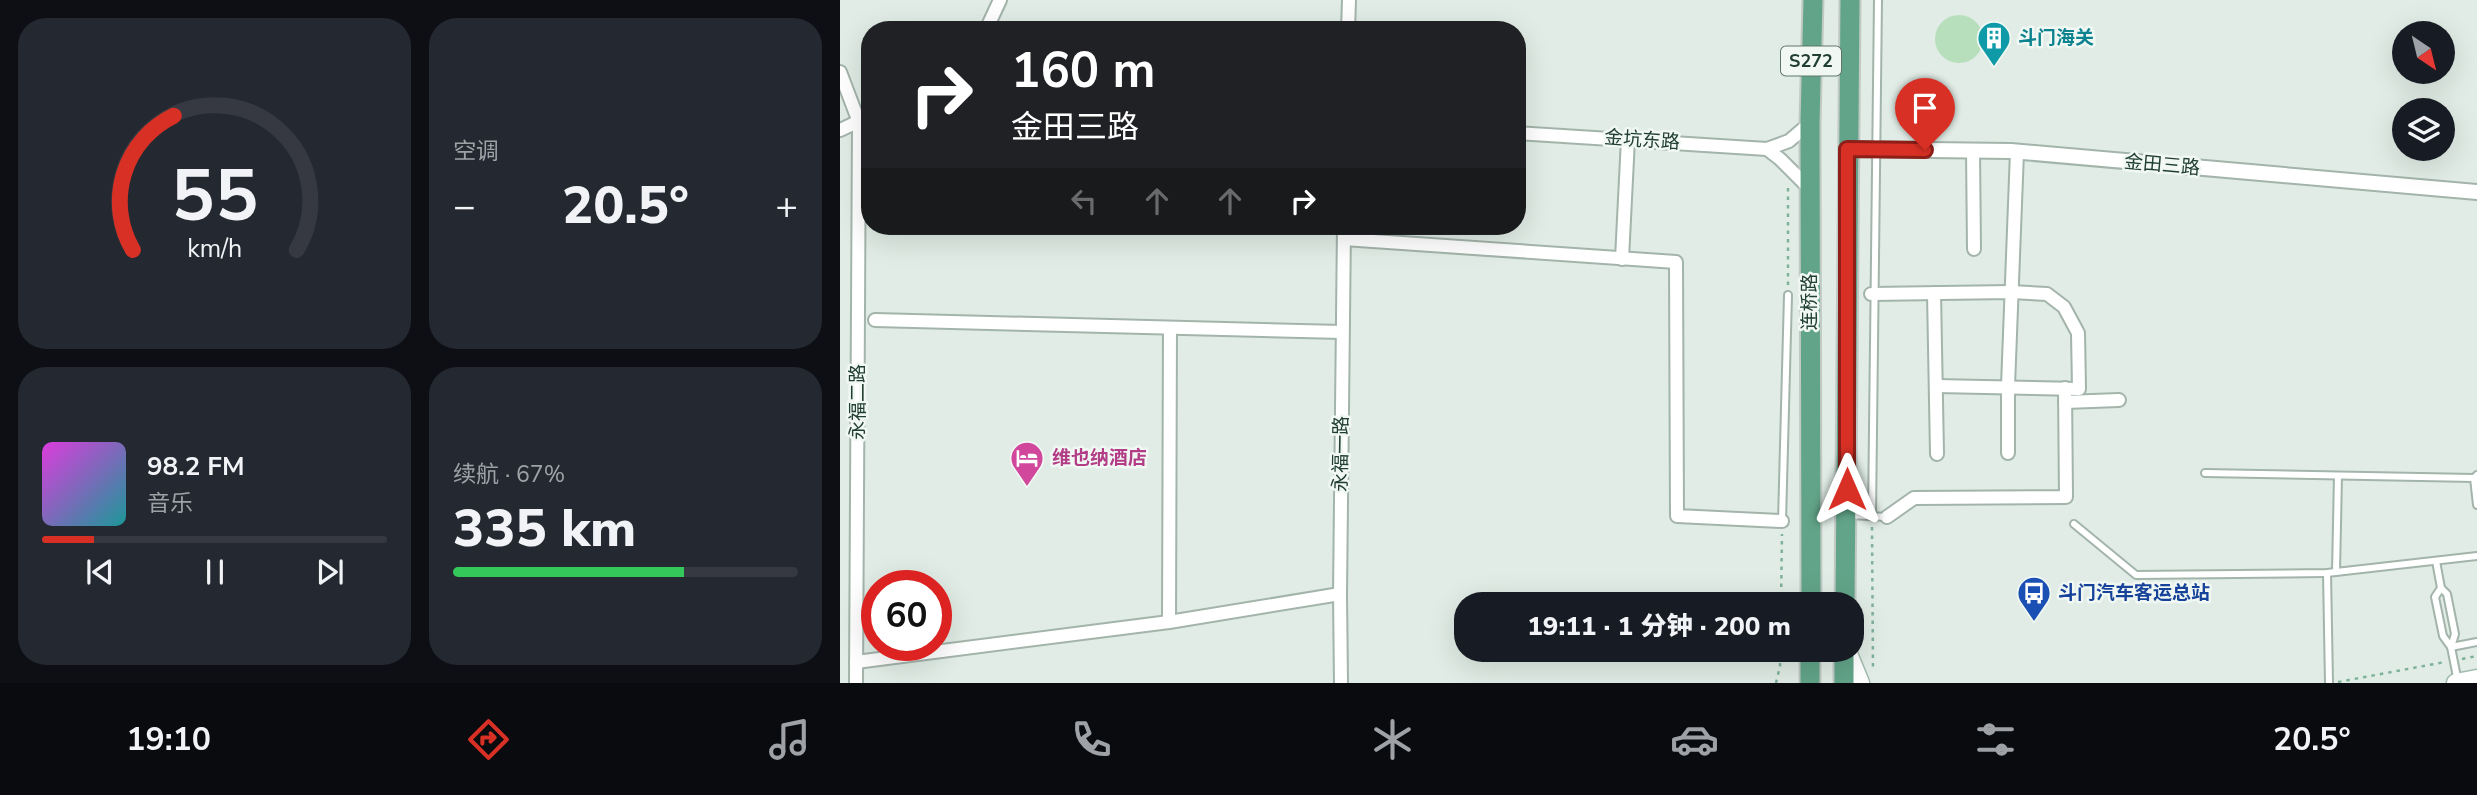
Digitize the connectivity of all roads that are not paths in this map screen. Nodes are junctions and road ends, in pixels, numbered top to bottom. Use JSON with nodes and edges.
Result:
{"nodes":[{"id":1,"x":1000,"y":0,"type":"edge"},
{"id":2,"x":1349,"y":0,"type":"edge"},
{"id":3,"x":1812,"y":0,"type":"edge"},
{"id":4,"x":1850,"y":0,"type":"edge"},
{"id":5,"x":1878,"y":0,"type":"edge"},
{"id":6,"x":990,"y":21,"type":"edge"},
{"id":7,"x":1348,"y":21,"type":"edge"},
{"id":8,"x":840,"y":72,"type":"edge"},
{"id":9,"x":861,"y":113,"type":"edge"},
{"id":10,"x":861,"y":120,"type":"edge"},
{"id":11,"x":1810,"y":123,"type":"junction"},
{"id":12,"x":840,"y":130,"type":"edge"},
{"id":13,"x":1526,"y":133,"type":"edge"},
{"id":14,"x":1629,"y":139,"type":"junction"},
{"id":15,"x":1767,"y":149,"type":"junction"},
{"id":16,"x":1847,"y":149,"type":"junction"},
{"id":17,"x":1876,"y":149,"type":"junction"},
{"id":18,"x":1973,"y":150,"type":"junction"},
{"id":19,"x":2017,"y":152,"type":"junction"},
{"id":20,"x":1810,"y":189,"type":"junction"},
{"id":21,"x":2477,"y":192,"type":"edge"},
{"id":22,"x":862,"y":235,"type":"edge"},
{"id":23,"x":1344,"y":235,"type":"edge"},
{"id":24,"x":1376,"y":235,"type":"edge"},
{"id":25,"x":1974,"y":249,"type":"dead end"},
{"id":26,"x":1622,"y":258,"type":"junction"},
{"id":27,"x":2011,"y":292,"type":"junction"},
{"id":28,"x":1934,"y":293,"type":"junction"},
{"id":29,"x":1871,"y":294,"type":"dead end"},
{"id":30,"x":1788,"y":295,"type":"road end"},
{"id":31,"x":874,"y":320,"type":"dead end"},
{"id":32,"x":1170,"y":328,"type":"junction"},
{"id":33,"x":1342,"y":332,"type":"junction"},
{"id":34,"x":1936,"y":386,"type":"junction"},
{"id":35,"x":2008,"y":386,"type":"junction"},
{"id":36,"x":2065,"y":395,"type":"junction"},
{"id":37,"x":2119,"y":400,"type":"dead end"},
{"id":38,"x":2008,"y":453,"type":"dead end"},
{"id":39,"x":1937,"y":454,"type":"dead end"},
{"id":40,"x":2205,"y":473,"type":"dead end"},
{"id":41,"x":2339,"y":476,"type":"junction"},
{"id":42,"x":2476,"y":477,"type":"edge"},
{"id":43,"x":2477,"y":505,"type":"edge"},
{"id":44,"x":1847,"y":515,"type":"junction"},
{"id":45,"x":1872,"y":516,"type":"junction"},
{"id":46,"x":1887,"y":517,"type":"joint"},
{"id":47,"x":1782,"y":521,"type":"joint"},
{"id":48,"x":2074,"y":524,"type":"dead end"},
{"id":49,"x":2477,"y":556,"type":"edge"},
{"id":50,"x":2436,"y":561,"type":"junction"},
{"id":51,"x":2336,"y":572,"type":"junction"},
{"id":52,"x":2326,"y":573,"type":"junction"},
{"id":53,"x":2441,"y":588,"type":"junction"},
{"id":54,"x":1811,"y":592,"type":"edge"},
{"id":55,"x":1845,"y":592,"type":"edge"},
{"id":56,"x":1340,"y":594,"type":"junction"},
{"id":57,"x":1169,"y":622,"type":"junction"},
{"id":58,"x":2477,"y":642,"type":"edge"},
{"id":59,"x":2451,"y":647,"type":"junction"},
{"id":60,"x":1807,"y":662,"type":"edge"},
{"id":61,"x":1810,"y":662,"type":"edge"},
{"id":62,"x":1845,"y":662,"type":"edge"},
{"id":63,"x":1855,"y":662,"type":"edge"},
{"id":64,"x":856,"y":663,"type":"junction"},
{"id":65,"x":2477,"y":679,"type":"edge"},
{"id":66,"x":1868,"y":680,"type":"edge"},
{"id":67,"x":856,"y":683,"type":"edge"},
{"id":68,"x":1341,"y":683,"type":"edge"},
{"id":69,"x":1799,"y":683,"type":"edge"},
{"id":70,"x":1810,"y":683,"type":"edge"},
{"id":71,"x":1844,"y":683,"type":"edge"},
{"id":72,"x":2329,"y":683,"type":"edge"},
{"id":73,"x":2458,"y":683,"type":"edge"}],
"edges":[{"from":1,"to":6,"type":"street"},
{"from":2,"to":7,"type":"street"},
{"from":3,"to":11,"type":"main road","name":"连桥路","number":"S272"},
{"from":4,"to":16,"type":"main road","name":"连桥路","number":"S272"},
{"from":5,"to":17,"type":"lane"},
{"from":8,"to":9,"type":"street"},
{"from":10,"to":12,"type":"street"},
{"from":11,"to":15,"type":"street"},
{"from":11,"to":20,"type":"main road","name":"连桥路","number":"S272"},
{"from":13,"to":14,"type":"street","name":"金坑东路"},
{"from":14,"to":15,"type":"street","name":"金坑东路"},
{"from":14,"to":26,"type":"street"},
{"from":15,"to":20,"type":"street"},
{"from":16,"to":17,"type":"street","name":"金田三路"},
{"from":16,"to":44,"type":"main road","name":"连桥路","number":"S272"},
{"from":17,"to":18,"type":"street","name":"金田三路"},
{"from":17,"to":45,"type":"lane"},
{"from":18,"to":19,"type":"street","name":"金田三路"},
{"from":18,"to":25,"type":"street"},
{"from":19,"to":21,"type":"street","name":"金田三路"},
{"from":19,"to":27,"type":"street"},
{"from":20,"to":54,"type":"main road","name":"连桥路","number":"S272"},
{"from":22,"to":64,"type":"street","name":"永福二路"},
{"from":23,"to":33,"type":"street","name":"永福一路"},
{"from":24,"to":26,"type":"street"},
{"from":26,"to":47,"type":"street"},
{"from":27,"to":28,"type":"street"},
{"from":27,"to":35,"type":"street"},
{"from":27,"to":36,"type":"street"},
{"from":28,"to":29,"type":"street"},
{"from":28,"to":34,"type":"street"},
{"from":30,"to":47,"type":"lane"},
{"from":31,"to":32,"type":"street"},
{"from":32,"to":33,"type":"street"},
{"from":32,"to":57,"type":"street"},
{"from":33,"to":56,"type":"street","name":"永福一路"},
{"from":34,"to":35,"type":"street"},
{"from":34,"to":39,"type":"street"},
{"from":35,"to":36,"type":"street"},
{"from":35,"to":38,"type":"street"},
{"from":36,"to":37,"type":"street"},
{"from":36,"to":46,"type":"street"},
{"from":40,"to":41,"type":"lane"},
{"from":41,"to":42,"type":"lane"},
{"from":41,"to":51,"type":"lane"},
{"from":42,"to":43,"type":"lane"},
{"from":44,"to":45,"type":"lane"},
{"from":44,"to":55,"type":"main road","name":"连桥路","number":"S272"},
{"from":45,"to":46,"type":"lane"},
{"from":48,"to":52,"type":"lane"},
{"from":49,"to":50,"type":"lane"},
{"from":50,"to":51,"type":"lane"},
{"from":50,"to":53,"type":"lane"},
{"from":51,"to":52,"type":"lane"},
{"from":52,"to":72,"type":"lane"},
{"from":53,"to":59,"type":"lane"},
{"from":53,"to":59,"type":"lane"},
{"from":56,"to":57,"type":"street"},
{"from":56,"to":68,"type":"street","name":"永福一路"},
{"from":57,"to":64,"type":"street"},
{"from":58,"to":59,"type":"lane"},
{"from":59,"to":73,"type":"lane"},
{"from":60,"to":69,"type":"main road"},
{"from":61,"to":70,"type":"main road"},
{"from":62,"to":71,"type":"main road"},
{"from":63,"to":66,"type":"main road"},
{"from":64,"to":67,"type":"street","name":"永福二路"},
{"from":65,"to":73,"type":"main road"}]}
